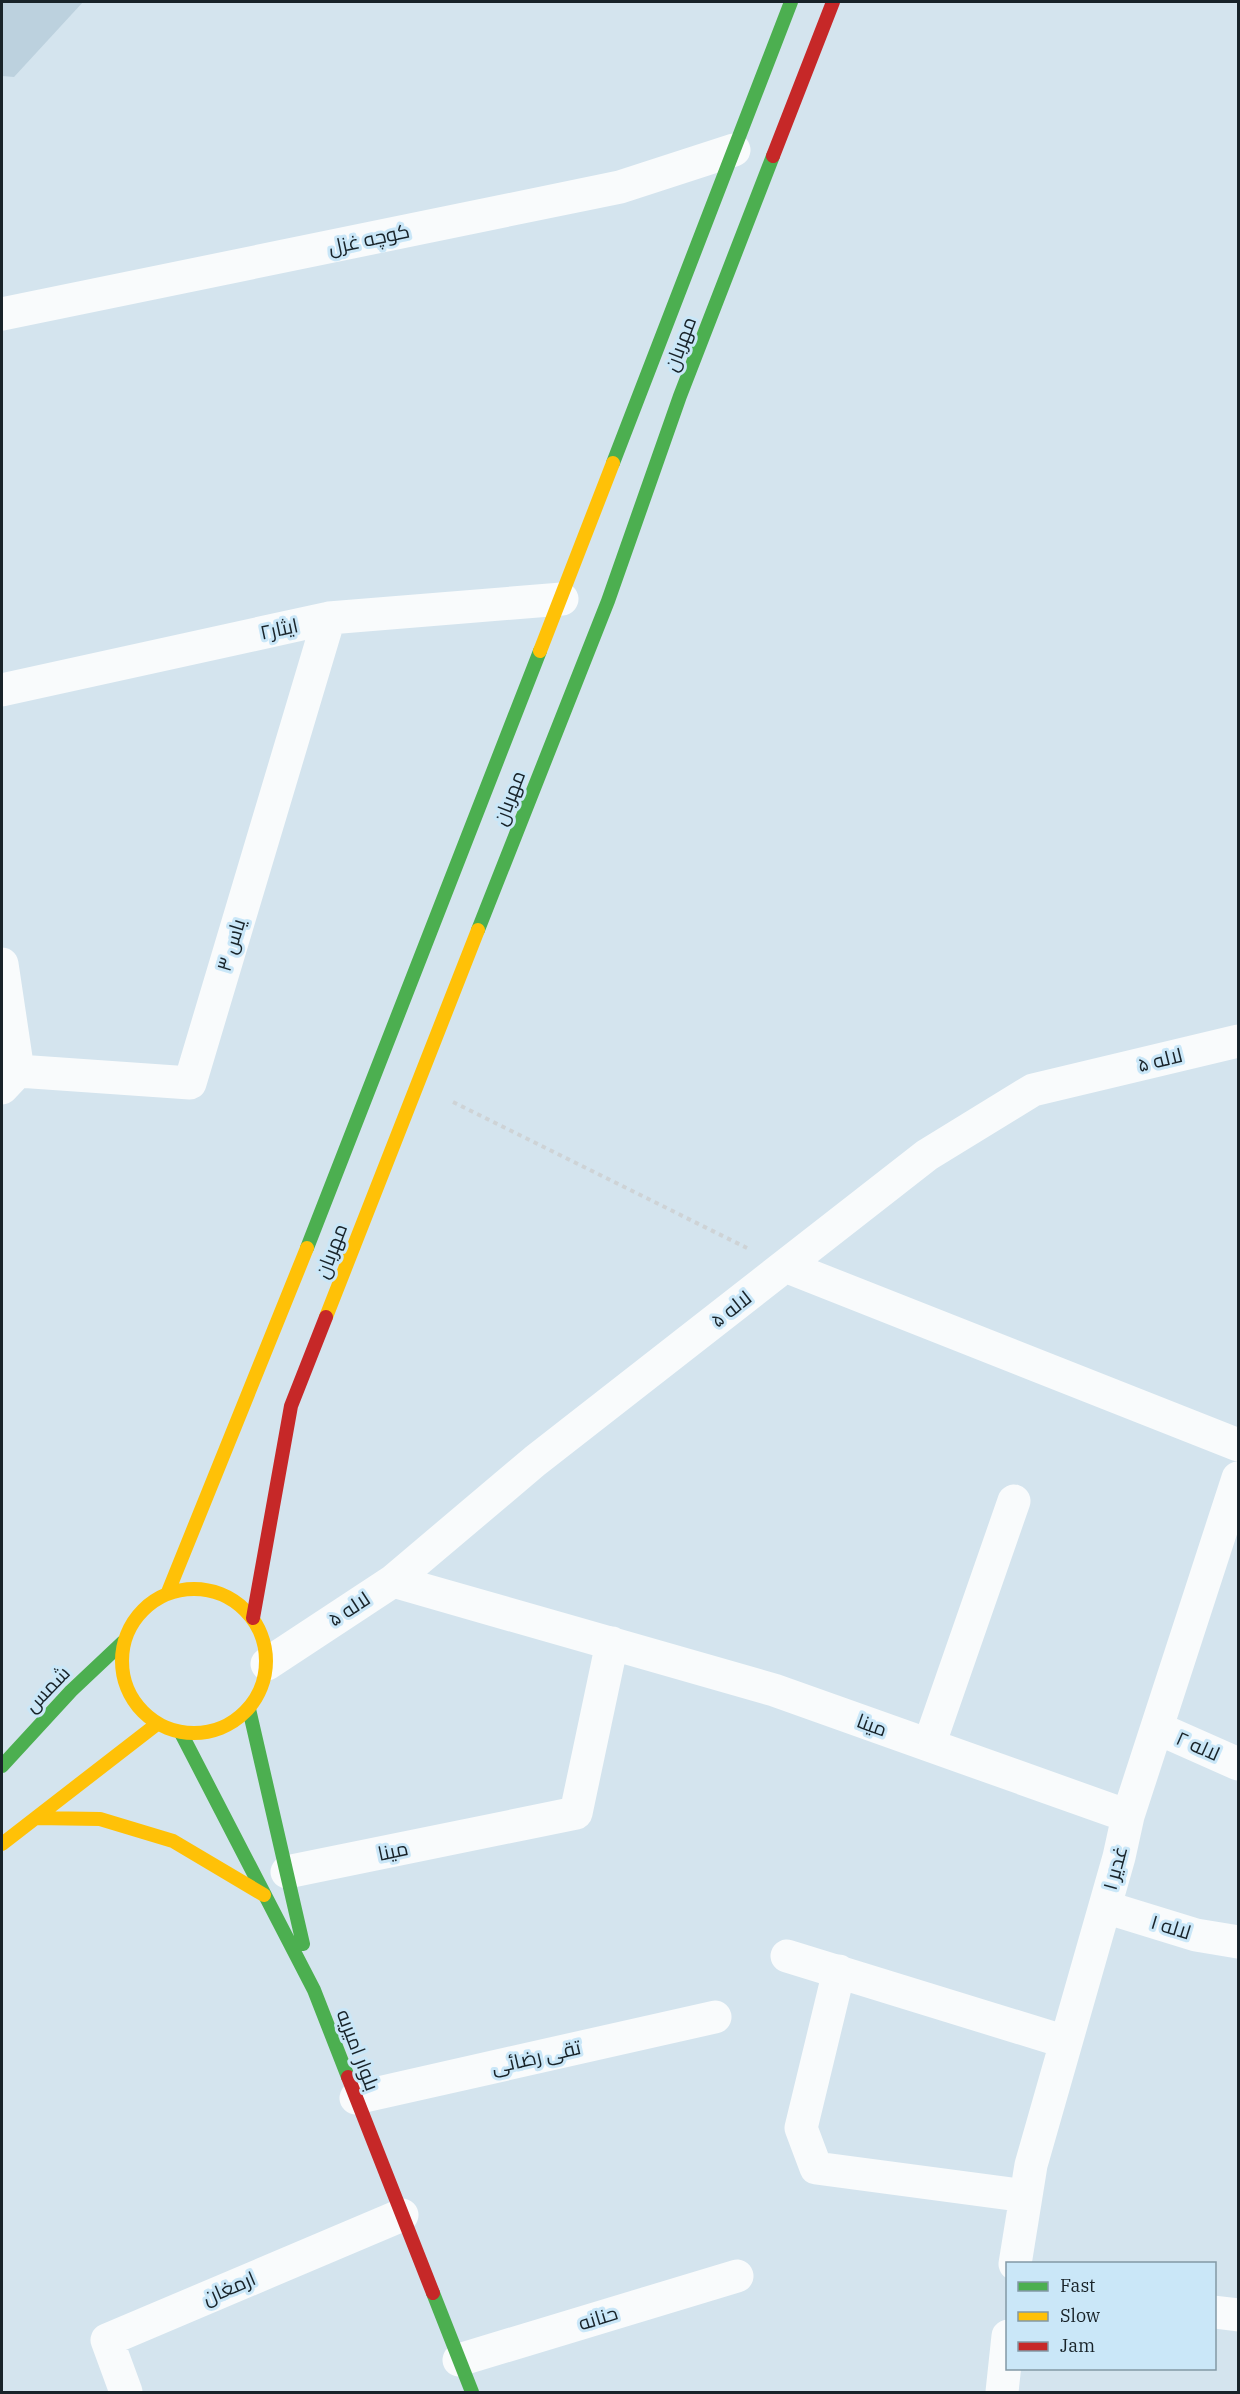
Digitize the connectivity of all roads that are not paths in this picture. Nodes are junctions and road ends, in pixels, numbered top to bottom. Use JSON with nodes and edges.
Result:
{"nodes":[{"id":1,"x":791,"y":2,"type":"edge"},
{"id":2,"x":833,"y":2,"type":"edge"},
{"id":3,"x":734,"y":150,"type":"junction"},
{"id":4,"x":2,"y":314,"type":"edge"},
{"id":5,"x":562,"y":599,"type":"junction"},
{"id":6,"x":330,"y":618,"type":"junction"},
{"id":7,"x":2,"y":690,"type":"edge"},
{"id":8,"x":2,"y":964,"type":"edge"},
{"id":9,"x":1239,"y":1041,"type":"edge"},
{"id":10,"x":10,"y":1080,"type":"edge"},
{"id":11,"x":785,"y":1266,"type":"junction"},
{"id":12,"x":1239,"y":1445,"type":"edge"},
{"id":13,"x":1239,"y":1478,"type":"edge"},
{"id":14,"x":1014,"y":1501,"type":"dead end"},
{"id":15,"x":393,"y":1581,"type":"junction"},
{"id":16,"x":168,"y":1592,"type":"junction"},
{"id":17,"x":252,"y":1618,"type":"junction"},
{"id":18,"x":123,"y":1642,"type":"junction"},
{"id":19,"x":612,"y":1643,"type":"junction"},
{"id":20,"x":267,"y":1664,"type":"junction"},
{"id":21,"x":249,"y":1709,"type":"junction"},
{"id":22,"x":157,"y":1724,"type":"junction"},
{"id":23,"x":1157,"y":1728,"type":"junction"},
{"id":24,"x":181,"y":1733,"type":"junction"},
{"id":25,"x":928,"y":1745,"type":"junction"},
{"id":26,"x":1239,"y":1764,"type":"edge"},
{"id":27,"x":2,"y":1766,"type":"edge"},
{"id":28,"x":1128,"y":1816,"type":"junction"},
{"id":29,"x":36,"y":1818,"type":"junction"},
{"id":30,"x":2,"y":1844,"type":"edge"},
{"id":31,"x":276,"y":1884,"type":"junction"},
{"id":32,"x":1105,"y":1907,"type":"junction"},
{"id":33,"x":1239,"y":1942,"type":"edge"},
{"id":34,"x":787,"y":1956,"type":"dead end"},
{"id":35,"x":839,"y":1971,"type":"junction"},
{"id":36,"x":314,"y":1990,"type":"junction"},
{"id":37,"x":715,"y":2017,"type":"dead end"},
{"id":38,"x":1066,"y":2042,"type":"junction"},
{"id":39,"x":356,"y":2098,"type":"junction"},
{"id":40,"x":1026,"y":2196,"type":"junction"},
{"id":41,"x":402,"y":2215,"type":"junction"},
{"id":42,"x":1015,"y":2262,"type":"edge"},
{"id":43,"x":737,"y":2276,"type":"dead end"},
{"id":44,"x":1216,"y":2312,"type":"edge"},
{"id":45,"x":1239,"y":2315,"type":"edge"},
{"id":46,"x":1006,"y":2346,"type":"edge"},
{"id":47,"x":459,"y":2360,"type":"junction"},
{"id":48,"x":997,"y":2390,"type":"edge"},
{"id":49,"x":126,"y":2392,"type":"edge"},
{"id":50,"x":472,"y":2392,"type":"edge"}],
"edges":[{"from":1,"to":3,"type":"street","name":"مهربان"},
{"from":2,"to":17,"type":"street","name":"مهربان"},
{"from":3,"to":4,"type":"street","name":"کوچه غزل"},
{"from":3,"to":5,"type":"street","name":"مهربان"},
{"from":5,"to":6,"type":"street","name":"ایثار۲"},
{"from":5,"to":16,"type":"street","name":"مهربان"},
{"from":6,"to":7,"type":"street","name":"ایثار۲"},
{"from":6,"to":10,"type":"street","name":"یاس ۳"},
{"from":8,"to":10,"type":"street"},
{"from":9,"to":11,"type":"street","name":"لاله ۵"},
{"from":11,"to":12,"type":"street"},
{"from":11,"to":15,"type":"street","name":"لاله ۵"},
{"from":13,"to":23,"type":"street","name":"غدیر ۱"},
{"from":14,"to":25,"type":"street"},
{"from":15,"to":19,"type":"street","name":"مینا"},
{"from":15,"to":20,"type":"street","name":"لاله ۵"},
{"from":16,"to":17,"type":"street"},
{"from":16,"to":18,"type":"street"},
{"from":17,"to":20,"type":"street"},
{"from":18,"to":22,"type":"street"},
{"from":18,"to":27,"type":"street","name":"شمس"},
{"from":19,"to":25,"type":"street","name":"مینا"},
{"from":19,"to":31,"type":"street","name":"مینا"},
{"from":20,"to":21,"type":"street"},
{"from":21,"to":24,"type":"street"},
{"from":21,"to":31,"type":"street"},
{"from":22,"to":24,"type":"street"},
{"from":22,"to":29,"type":"street"},
{"from":23,"to":26,"type":"street","name":"لاله ۲"},
{"from":23,"to":28,"type":"street","name":"غدیر ۱"},
{"from":24,"to":31,"type":"street","name":"بلوار امیریه"},
{"from":25,"to":28,"type":"street","name":"مینا"},
{"from":28,"to":32,"type":"street","name":"غدیر ۱"},
{"from":29,"to":30,"type":"street"},
{"from":29,"to":31,"type":"street"},
{"from":31,"to":36,"type":"street"},
{"from":31,"to":36,"type":"street","name":"بلوار امیریه"},
{"from":32,"to":33,"type":"street","name":"لاله ۱"},
{"from":32,"to":38,"type":"street","name":"غدیر ۱"},
{"from":34,"to":35,"type":"street"},
{"from":35,"to":38,"type":"street"},
{"from":35,"to":40,"type":"street"},
{"from":36,"to":39,"type":"street","name":"بلوار امیریه"},
{"from":37,"to":39,"type":"street","name":"تقی رضائی"},
{"from":38,"to":40,"type":"street","name":"غدیر ۱"},
{"from":39,"to":41,"type":"street","name":"بلوار امیریه"},
{"from":40,"to":42,"type":"street","name":"غدیر ۱"},
{"from":41,"to":47,"type":"street","name":"بلوار امیریه"},
{"from":41,"to":49,"type":"street","name":"ارمغان"},
{"from":43,"to":47,"type":"street","name":"حنانه"},
{"from":44,"to":45,"type":"street"},
{"from":46,"to":48,"type":"street"},
{"from":47,"to":50,"type":"street","name":"بلوار امیریه"}]}
